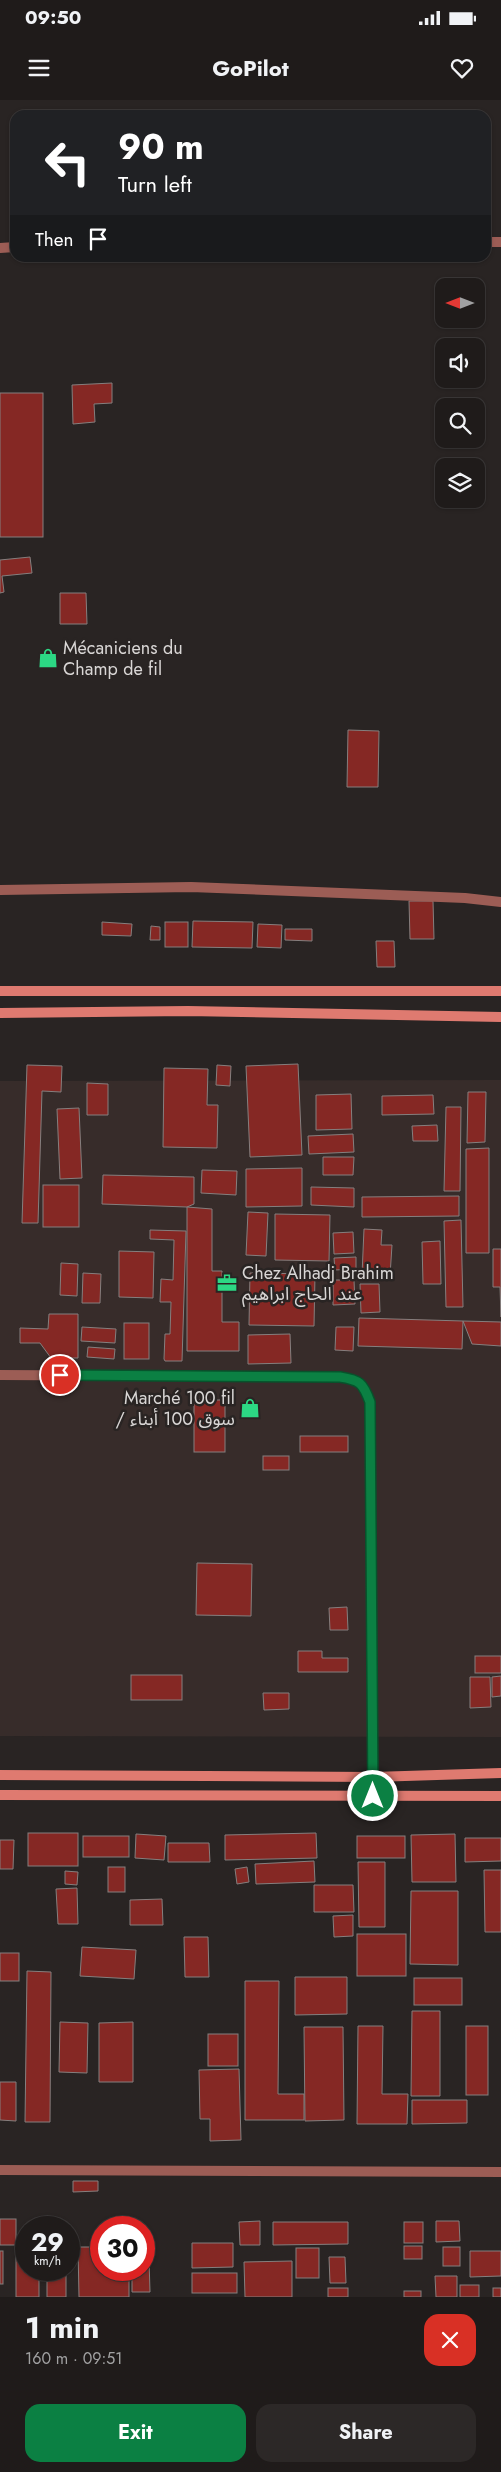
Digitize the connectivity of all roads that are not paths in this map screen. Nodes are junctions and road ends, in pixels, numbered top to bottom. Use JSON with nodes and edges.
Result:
{"nodes":[{"id":1,"x":0,"y":890,"type":"edge"},
{"id":2,"x":501,"y":902,"type":"edge"},
{"id":3,"x":0,"y":991,"type":"edge"},
{"id":4,"x":501,"y":991,"type":"edge"},
{"id":5,"x":0,"y":1013,"type":"edge"},
{"id":6,"x":501,"y":1017,"type":"edge"},
{"id":7,"x":0,"y":1375,"type":"edge"},
{"id":8,"x":501,"y":1773,"type":"edge"},
{"id":9,"x":0,"y":1775,"type":"edge"},
{"id":10,"x":373,"y":1777,"type":"junction"},
{"id":11,"x":0,"y":1795,"type":"edge"},
{"id":12,"x":373,"y":1796,"type":"junction"},
{"id":13,"x":501,"y":1796,"type":"edge"},
{"id":14,"x":0,"y":2170,"type":"edge"},
{"id":15,"x":501,"y":2172,"type":"edge"}],
"edges":[{"from":1,"to":2,"type":"street"},
{"from":3,"to":4,"type":"main road"},
{"from":5,"to":6,"type":"main road"},
{"from":7,"to":10,"type":"street"},
{"from":8,"to":10,"type":"main road"},
{"from":9,"to":10,"type":"main road"},
{"from":10,"to":12,"type":"street"},
{"from":11,"to":12,"type":"main road"},
{"from":12,"to":13,"type":"main road"},
{"from":14,"to":15,"type":"street"}]}
